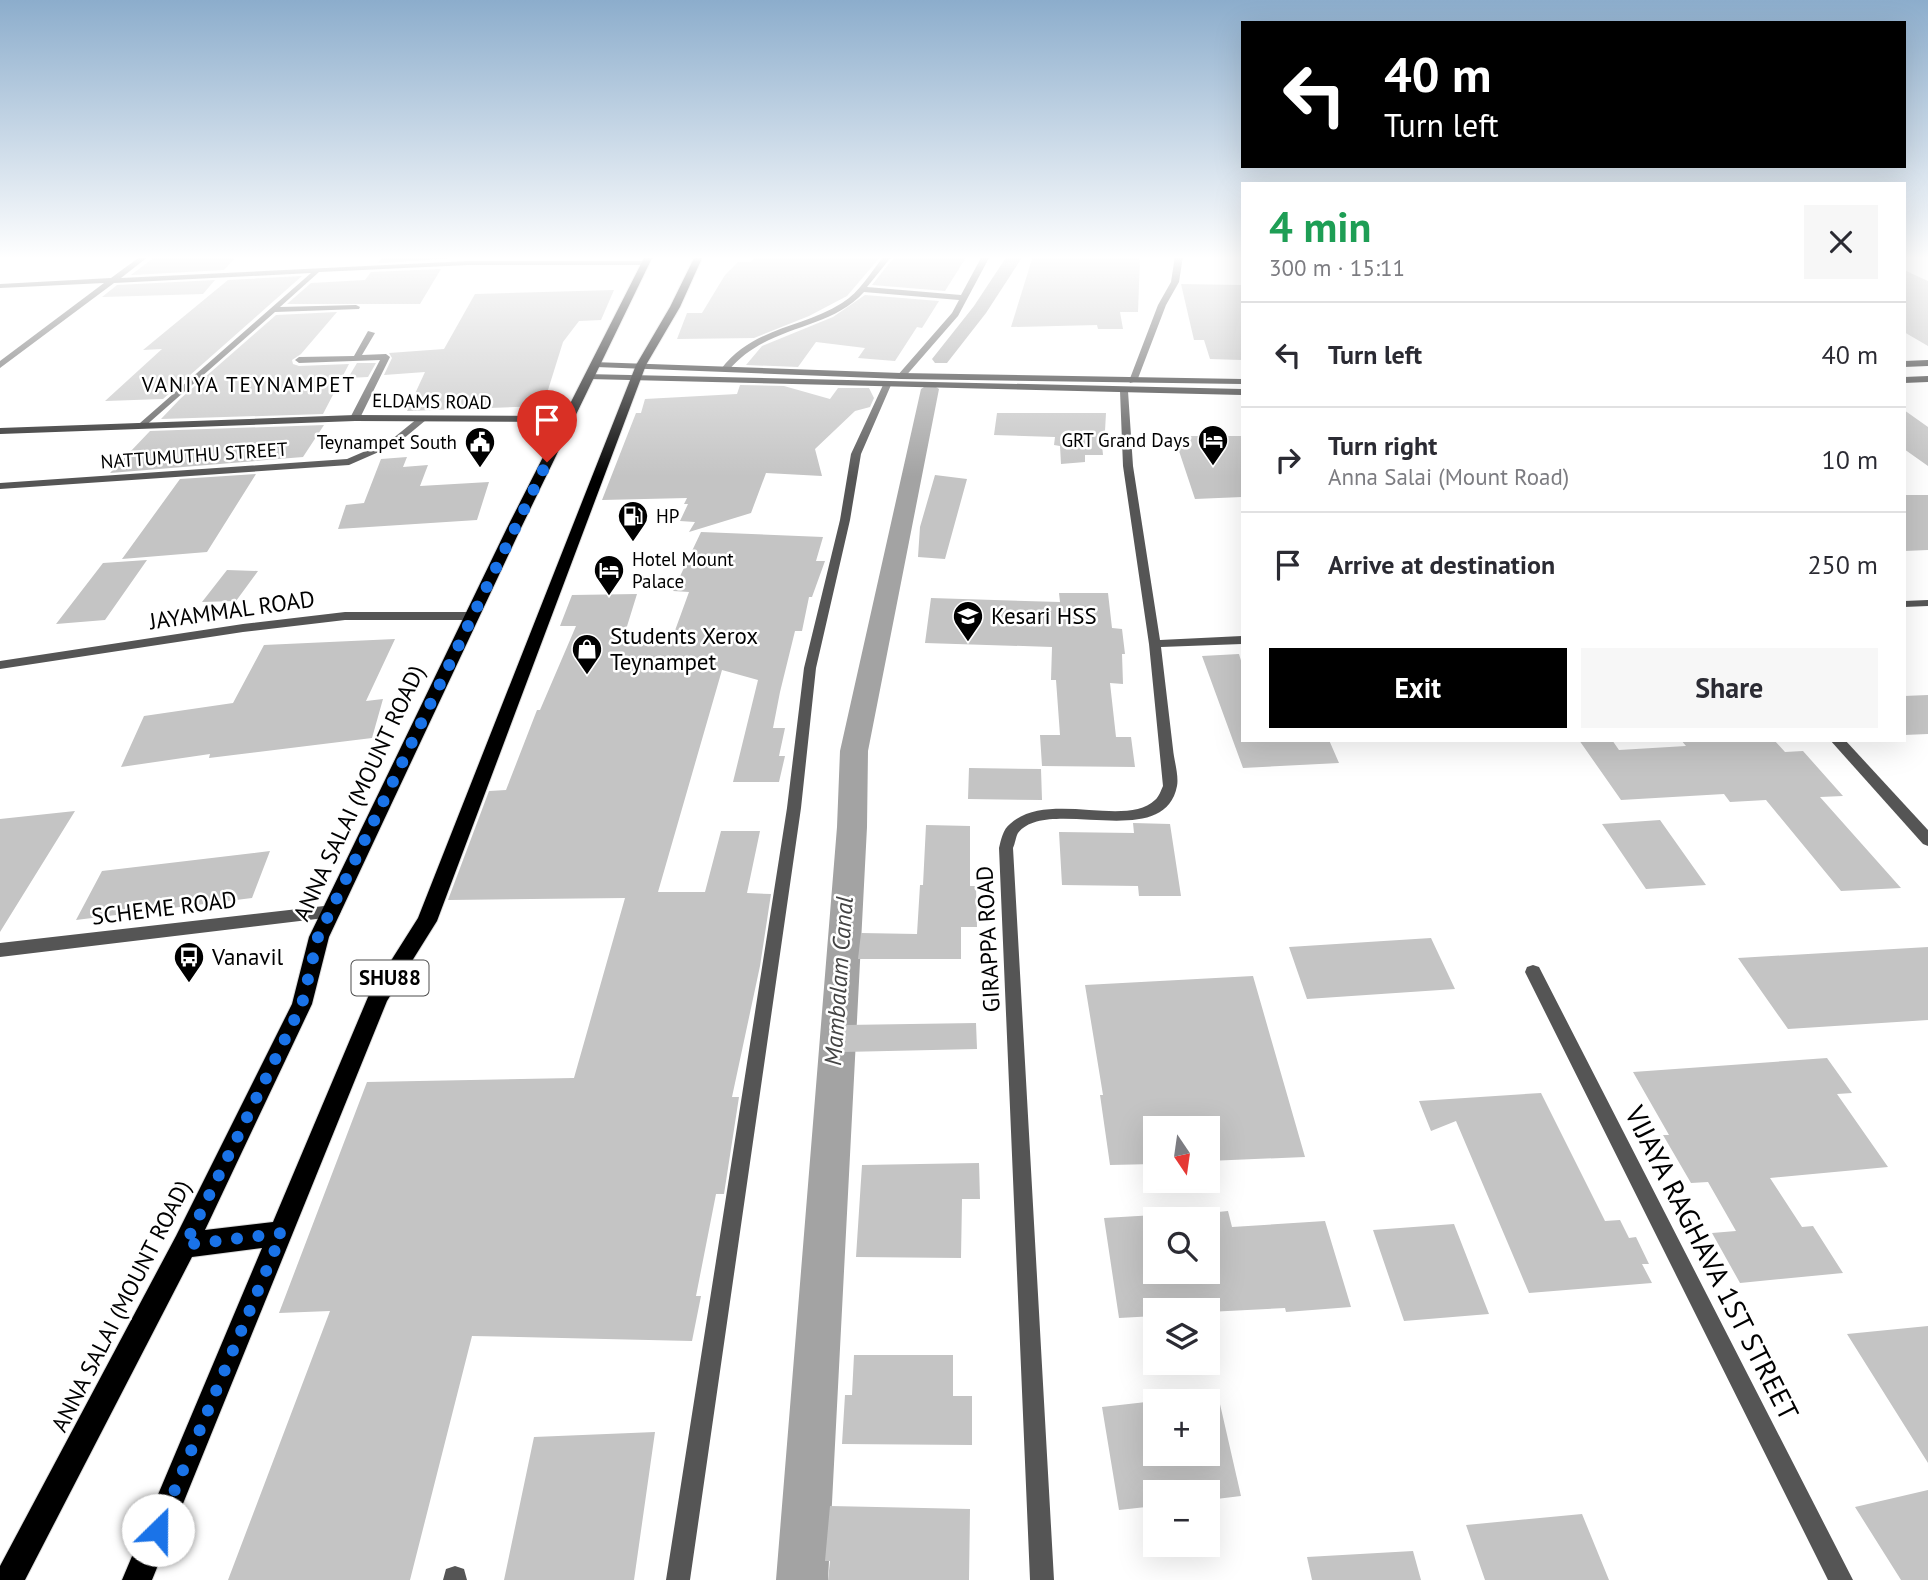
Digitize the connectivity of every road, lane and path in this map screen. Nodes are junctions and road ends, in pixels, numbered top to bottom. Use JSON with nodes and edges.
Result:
{"nodes":[{"id":1,"x":48,"y":330,"type":"edge"},
{"id":2,"x":252,"y":330,"type":"edge"},
{"id":3,"x":613,"y":330,"type":"edge"},
{"id":4,"x":663,"y":330,"type":"edge"},
{"id":5,"x":785,"y":330,"type":"edge"},
{"id":6,"x":940,"y":330,"type":"edge"},
{"id":7,"x":1152,"y":330,"type":"edge"},
{"id":8,"x":370,"y":333,"type":"dead end"},
{"id":9,"x":357,"y":357,"type":"junction"},
{"id":10,"x":299,"y":360,"type":"dead end"},
{"id":11,"x":1928,"y":363,"type":"edge"},
{"id":12,"x":596,"y":364,"type":"junction"},
{"id":13,"x":1906,"y":364,"type":"edge"},
{"id":14,"x":0,"y":365,"type":"edge"},
{"id":15,"x":724,"y":369,"type":"junction"},
{"id":16,"x":640,"y":371,"type":"junction"},
{"id":17,"x":588,"y":376,"type":"junction"},
{"id":18,"x":1928,"y":379,"type":"edge"},
{"id":19,"x":894,"y":380,"type":"junction"},
{"id":20,"x":1906,"y":380,"type":"edge"},
{"id":21,"x":1241,"y":382,"type":"edge"},
{"id":22,"x":1128,"y":386,"type":"junction"},
{"id":23,"x":1241,"y":392,"type":"edge"},
{"id":24,"x":355,"y":418,"type":"junction"},
{"id":25,"x":569,"y":419,"type":"junction"},
{"id":26,"x":421,"y":420,"type":"junction"},
{"id":27,"x":142,"y":425,"type":"junction"},
{"id":28,"x":0,"y":431,"type":"edge"},
{"id":29,"x":0,"y":486,"type":"edge"},
{"id":30,"x":1928,"y":603,"type":"edge"},
{"id":31,"x":1906,"y":604,"type":"edge"},
{"id":32,"x":472,"y":616,"type":"junction"},
{"id":33,"x":1241,"y":640,"type":"edge"},
{"id":34,"x":1155,"y":645,"type":"junction"},
{"id":35,"x":0,"y":665,"type":"edge"},
{"id":36,"x":1839,"y":742,"type":"edge"},
{"id":37,"x":1928,"y":840,"type":"edge"},
{"id":38,"x":332,"y":911,"type":"junction"},
{"id":39,"x":0,"y":950,"type":"edge"},
{"id":40,"x":1533,"y":972,"type":"dead end"},
{"id":41,"x":282,"y":1233,"type":"junction"},
{"id":42,"x":185,"y":1245,"type":"junction"},
{"id":43,"x":9,"y":1580,"type":"edge"},
{"id":44,"x":137,"y":1580,"type":"edge"},
{"id":45,"x":678,"y":1580,"type":"edge"},
{"id":46,"x":1042,"y":1580,"type":"edge"},
{"id":47,"x":1840,"y":1580,"type":"edge"}],
"edges":[{"from":1,"to":14,"type":"street"},
{"from":2,"to":27,"type":"street"},
{"from":3,"to":12,"type":"main road","name":"ANNA SALAI (MOUNT ROAD)"},
{"from":4,"to":16,"type":"main road","number":"SHU88"},
{"from":5,"to":15,"type":"street"},
{"from":6,"to":19,"type":"street"},
{"from":7,"to":22,"type":"street"},
{"from":8,"to":9,"type":"street"},
{"from":9,"to":10,"type":"street"},
{"from":9,"to":24,"type":"street"},
{"from":11,"to":13,"type":"main road"},
{"from":12,"to":16,"type":"main road"},
{"from":12,"to":17,"type":"main road","name":"ANNA SALAI (MOUNT ROAD)"},
{"from":15,"to":16,"type":"main road"},
{"from":15,"to":19,"type":"main road"},
{"from":16,"to":17,"type":"main road"},
{"from":16,"to":19,"type":"main road"},
{"from":16,"to":41,"type":"main road","number":"SHU88"},
{"from":17,"to":25,"type":"main road","name":"ANNA SALAI (MOUNT ROAD)"},
{"from":18,"to":20,"type":"main road"},
{"from":19,"to":22,"type":"main road"},
{"from":19,"to":22,"type":"main road"},
{"from":19,"to":45,"type":"street"},
{"from":21,"to":22,"type":"main road"},
{"from":22,"to":23,"type":"main road"},
{"from":22,"to":34,"type":"street","name":"GIRAPPA ROAD"},
{"from":24,"to":26,"type":"main road","name":"ELDAMS ROAD"},
{"from":24,"to":27,"type":"main road","name":"ELDAMS ROAD"},
{"from":25,"to":26,"type":"main road","name":"ELDAMS ROAD"},
{"from":25,"to":32,"type":"main road","name":"ANNA SALAI (MOUNT ROAD)"},
{"from":26,"to":29,"type":"street","name":"NATTUMUTHU STREET"},
{"from":27,"to":28,"type":"main road","name":"ELDAMS ROAD"},
{"from":30,"to":31,"type":"street"},
{"from":32,"to":35,"type":"street","name":"JAYAMMAL ROAD"},
{"from":32,"to":38,"type":"main road","name":"ANNA SALAI (MOUNT ROAD)"},
{"from":33,"to":34,"type":"street"},
{"from":34,"to":46,"type":"street","name":"GIRAPPA ROAD"},
{"from":36,"to":37,"type":"street"},
{"from":38,"to":39,"type":"street","name":"SCHEME ROAD"},
{"from":38,"to":42,"type":"main road","name":"ANNA SALAI (MOUNT ROAD)"},
{"from":40,"to":47,"type":"street","name":"VIJAYA RAGHAVA 1ST STREET"},
{"from":41,"to":42,"type":"main road"},
{"from":41,"to":44,"type":"main road","number":"SHU88"},
{"from":42,"to":43,"type":"main road","name":"ANNA SALAI (MOUNT ROAD)"}]}
